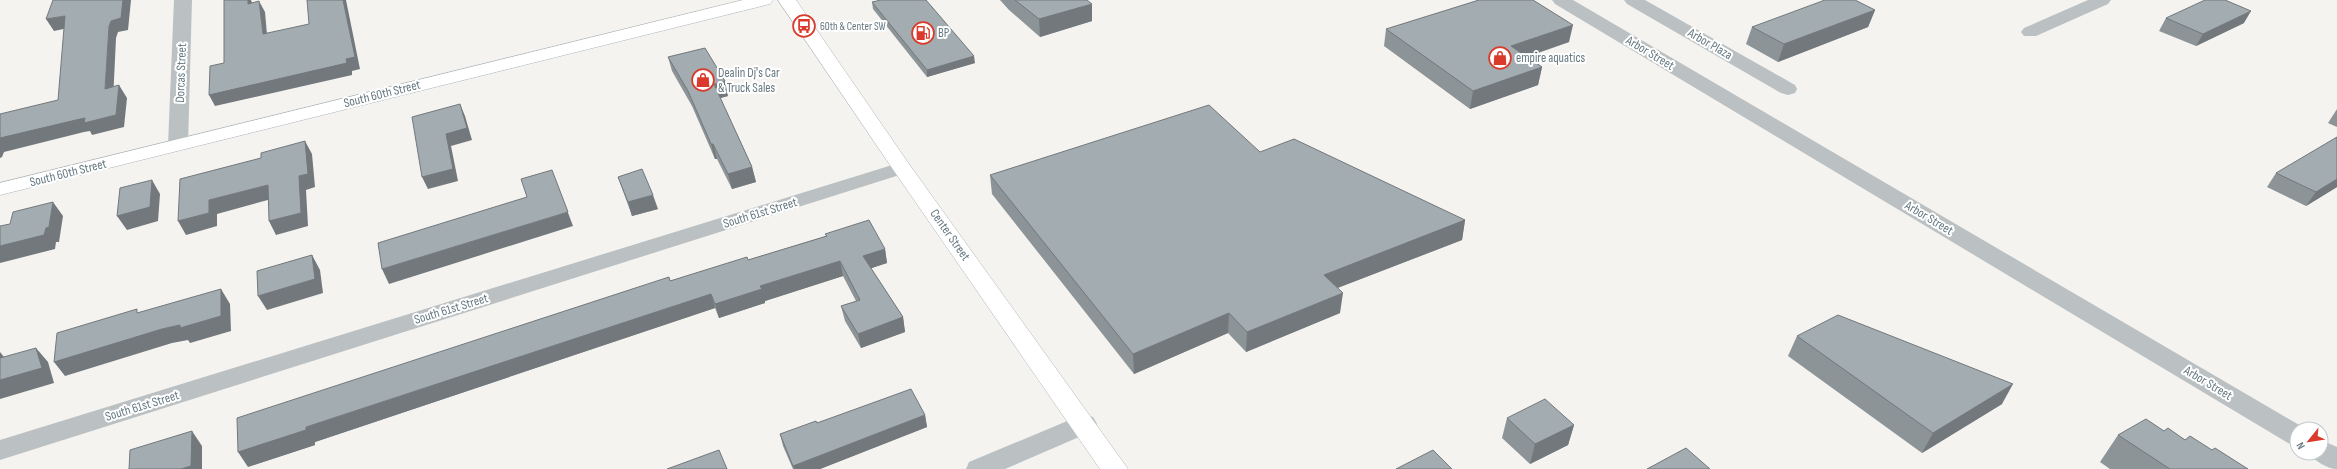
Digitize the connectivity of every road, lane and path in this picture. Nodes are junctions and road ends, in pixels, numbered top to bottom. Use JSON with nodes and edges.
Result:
{"nodes":[{"id":1,"x":184,"y":0,"type":"edge"},
{"id":2,"x":764,"y":0,"type":"edge"},
{"id":3,"x":787,"y":0,"type":"edge"},
{"id":4,"x":1561,"y":0,"type":"edge"},
{"id":5,"x":1633,"y":0,"type":"edge"},
{"id":6,"x":2102,"y":0,"type":"edge"},
{"id":7,"x":2030,"y":32,"type":"dead end"},
{"id":8,"x":1788,"y":89,"type":"dead end"},
{"id":9,"x":178,"y":145,"type":"junction"},
{"id":10,"x":902,"y":168,"type":"junction"},
{"id":11,"x":0,"y":189,"type":"edge"},
{"id":12,"x":1084,"y":424,"type":"junction"},
{"id":13,"x":2289,"y":431,"type":"edge"},
{"id":14,"x":0,"y":450,"type":"edge"},
{"id":15,"x":979,"y":469,"type":"edge"},
{"id":16,"x":1115,"y":469,"type":"edge"}],
"edges":[{"from":1,"to":9,"type":"street","name":"Dorcas Street"},
{"from":2,"to":9,"type":"main road","name":"South 60th Street"},
{"from":3,"to":10,"type":"main road","name":"Center Street"},
{"from":4,"to":13,"type":"street","name":"Arbor Street"},
{"from":5,"to":8,"type":"street","name":"Arbor Plaza"},
{"from":6,"to":7,"type":"street"},
{"from":9,"to":11,"type":"main road","name":"South 60th Street"},
{"from":10,"to":12,"type":"main road","name":"Center Street"},
{"from":10,"to":14,"type":"street","name":"South 61st Street"},
{"from":12,"to":15,"type":"street"},
{"from":12,"to":16,"type":"main road","name":"Center Street"}]}
